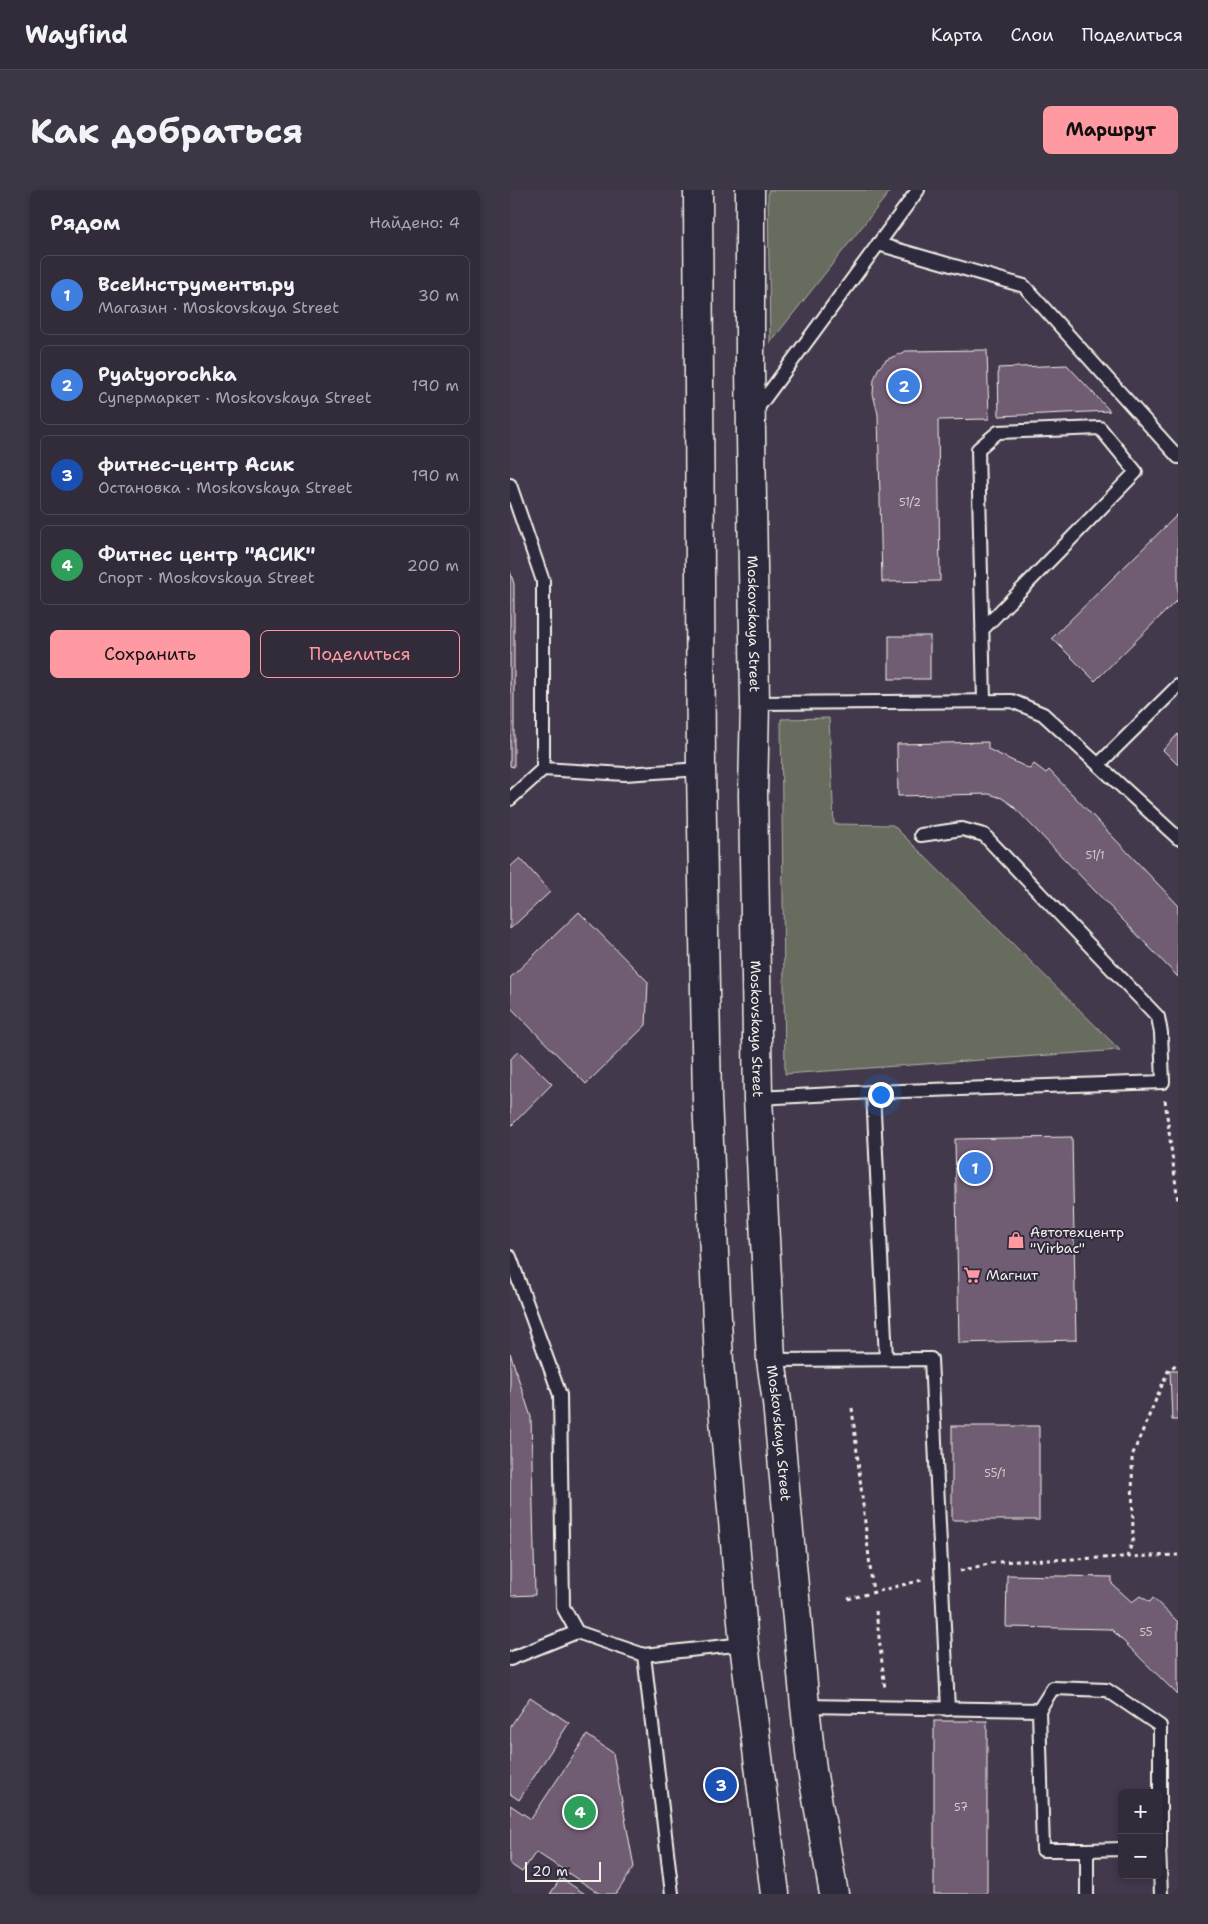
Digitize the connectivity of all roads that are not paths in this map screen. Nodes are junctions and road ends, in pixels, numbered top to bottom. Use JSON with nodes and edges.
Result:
{"nodes":[{"id":1,"x":698,"y":190,"type":"edge"},
{"id":2,"x":750,"y":190,"type":"edge"},
{"id":3,"x":918,"y":190,"type":"edge"},
{"id":4,"x":878,"y":244,"type":"junction"},
{"id":5,"x":751,"y":417,"type":"junction"},
{"id":6,"x":1178,"y":457,"type":"edge"},
{"id":7,"x":510,"y":485,"type":"edge"},
{"id":8,"x":982,"y":630,"type":"junction"},
{"id":9,"x":1178,"y":686,"type":"edge"},
{"id":10,"x":984,"y":700,"type":"junction"},
{"id":11,"x":755,"y":703,"type":"junction"},
{"id":12,"x":1099,"y":764,"type":"junction"},
{"id":13,"x":544,"y":769,"type":"junction"},
{"id":14,"x":701,"y":769,"type":"junction"},
{"id":15,"x":510,"y":799,"type":"edge"},
{"id":16,"x":921,"y":834,"type":"dead end"},
{"id":17,"x":1178,"y":838,"type":"edge"},
{"id":18,"x":873,"y":1092,"type":"junction"},
{"id":19,"x":758,"y":1098,"type":"junction"},
{"id":20,"x":510,"y":1256,"type":"edge"},
{"id":21,"x":886,"y":1358,"type":"junction"},
{"id":22,"x":772,"y":1360,"type":"junction"},
{"id":23,"x":577,"y":1632,"type":"junction"},
{"id":24,"x":744,"y":1644,"type":"junction"},
{"id":25,"x":644,"y":1655,"type":"junction"},
{"id":26,"x":510,"y":1659,"type":"edge"},
{"id":27,"x":805,"y":1706,"type":"junction"},
{"id":28,"x":948,"y":1709,"type":"junction"},
{"id":29,"x":1039,"y":1710,"type":"junction"},
{"id":30,"x":1159,"y":1834,"type":"edge"},
{"id":31,"x":1118,"y":1849,"type":"edge"},
{"id":32,"x":1087,"y":1850,"type":"junction"},
{"id":33,"x":1160,"y":1879,"type":"edge"},
{"id":34,"x":672,"y":1894,"type":"edge"},
{"id":35,"x":775,"y":1894,"type":"edge"},
{"id":36,"x":834,"y":1894,"type":"edge"},
{"id":37,"x":1088,"y":1894,"type":"edge"},
{"id":38,"x":1161,"y":1894,"type":"edge"}],
"edges":[{"from":1,"to":14,"type":"highway"},
{"from":2,"to":5,"type":"highway","name":"Moskovskaya Street"},
{"from":3,"to":4,"type":"lane"},
{"from":4,"to":5,"type":"lane"},
{"from":4,"to":6,"type":"lane"},
{"from":5,"to":11,"type":"highway","name":"Moskovskaya Street"},
{"from":7,"to":13,"type":"lane"},
{"from":8,"to":8,"type":"lane"},
{"from":8,"to":10,"type":"lane"},
{"from":9,"to":12,"type":"lane"},
{"from":10,"to":11,"type":"lane"},
{"from":10,"to":12,"type":"lane"},
{"from":11,"to":19,"type":"highway","name":"Moskovskaya Street"},
{"from":12,"to":17,"type":"lane"},
{"from":13,"to":14,"type":"lane"},
{"from":13,"to":15,"type":"lane"},
{"from":14,"to":24,"type":"highway"},
{"from":16,"to":18,"type":"lane"},
{"from":18,"to":19,"type":"lane"},
{"from":18,"to":21,"type":"lane"},
{"from":19,"to":22,"type":"highway","name":"Moskovskaya Street"},
{"from":20,"to":23,"type":"lane"},
{"from":21,"to":22,"type":"lane"},
{"from":21,"to":28,"type":"lane"},
{"from":22,"to":27,"type":"highway","name":"Moskovskaya Street"},
{"from":23,"to":25,"type":"lane"},
{"from":23,"to":26,"type":"lane"},
{"from":24,"to":25,"type":"lane"},
{"from":24,"to":35,"type":"highway"},
{"from":25,"to":34,"type":"lane"},
{"from":27,"to":28,"type":"lane"},
{"from":27,"to":36,"type":"highway","name":"Moskovskaya Street"},
{"from":28,"to":29,"type":"lane"},
{"from":29,"to":30,"type":"lane"},
{"from":29,"to":32,"type":"lane"},
{"from":31,"to":32,"type":"lane"},
{"from":32,"to":37,"type":"lane"},
{"from":33,"to":38,"type":"lane"}]}
